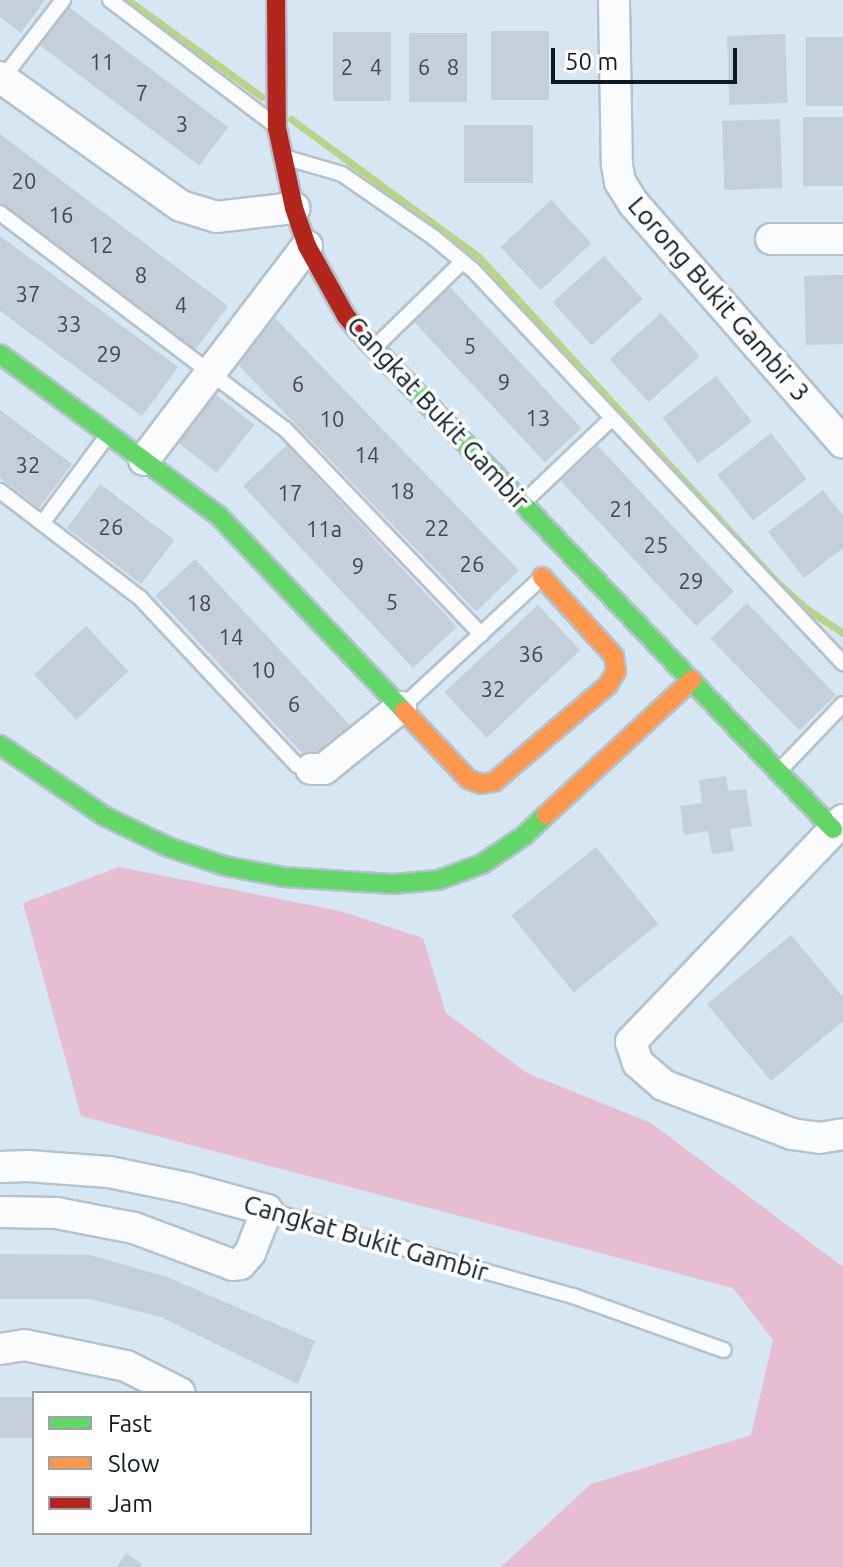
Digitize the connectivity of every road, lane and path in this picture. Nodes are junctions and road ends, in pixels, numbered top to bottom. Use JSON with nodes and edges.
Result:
{"nodes":[{"id":1,"x":63,"y":0,"type":"edge"},
{"id":2,"x":110,"y":0,"type":"edge"},
{"id":3,"x":276,"y":0,"type":"edge"},
{"id":4,"x":614,"y":0,"type":"edge"},
{"id":5,"x":1,"y":78,"type":"edge"},
{"id":6,"x":277,"y":122,"type":"junction"},
{"id":7,"x":283,"y":157,"type":"junction"},
{"id":8,"x":294,"y":208,"type":"junction"},
{"id":9,"x":0,"y":213,"type":"edge"},
{"id":10,"x":771,"y":239,"type":"dead end"},
{"id":11,"x":843,"y":239,"type":"edge"},
{"id":12,"x":307,"y":246,"type":"junction"},
{"id":13,"x":462,"y":262,"type":"junction"},
{"id":14,"x":373,"y":349,"type":"junction"},
{"id":15,"x":0,"y":354,"type":"edge"},
{"id":16,"x":211,"y":371,"type":"junction"},
{"id":17,"x":611,"y":419,"type":"junction"},
{"id":18,"x":109,"y":433,"type":"junction"},
{"id":19,"x":843,"y":443,"type":"edge"},
{"id":20,"x":144,"y":460,"type":"junction"},
{"id":21,"x":0,"y":491,"type":"edge"},
{"id":22,"x":522,"y":504,"type":"junction"},
{"id":23,"x":43,"y":522,"type":"junction"},
{"id":24,"x":555,"y":565,"type":"junction"},
{"id":25,"x":481,"y":634,"type":"junction"},
{"id":26,"x":843,"y":663,"type":"edge"},
{"id":27,"x":692,"y":680,"type":"junction"},
{"id":28,"x":843,"y":704,"type":"edge"},
{"id":29,"x":401,"y":707,"type":"junction"},
{"id":30,"x":0,"y":745,"type":"edge"},
{"id":31,"x":311,"y":769,"type":"joint"},
{"id":32,"x":780,"y":770,"type":"junction"},
{"id":33,"x":838,"y":824,"type":"edge"},
{"id":34,"x":843,"y":1134,"type":"edge"},
{"id":35,"x":0,"y":1167,"type":"edge"},
{"id":36,"x":267,"y":1210,"type":"junction"},
{"id":37,"x":0,"y":1212,"type":"edge"},
{"id":38,"x":12,"y":1347,"type":"edge"},
{"id":39,"x":724,"y":1350,"type":"dead end"},
{"id":40,"x":176,"y":1391,"type":"edge"}],
"edges":[{"from":1,"to":5,"type":"lane"},
{"from":2,"to":6,"type":"lane"},
{"from":3,"to":6,"type":"street","name":"Cangkat Bukit Gambir"},
{"from":4,"to":19,"type":"street","name":"Lorong Bukit Gambir 3"},
{"from":5,"to":8,"type":"street"},
{"from":6,"to":7,"type":"street","name":"Cangkat Bukit Gambir"},
{"from":7,"to":8,"type":"street","name":"Cangkat Bukit Gambir"},
{"from":7,"to":13,"type":"lane"},
{"from":8,"to":12,"type":"street","name":"Cangkat Bukit Gambir"},
{"from":9,"to":16,"type":"lane"},
{"from":10,"to":11,"type":"street"},
{"from":12,"to":14,"type":"street","name":"Cangkat Bukit Gambir"},
{"from":12,"to":16,"type":"street"},
{"from":13,"to":14,"type":"lane"},
{"from":13,"to":17,"type":"lane"},
{"from":14,"to":22,"type":"street","name":"Cangkat Bukit Gambir"},
{"from":15,"to":18,"type":"street"},
{"from":16,"to":20,"type":"street"},
{"from":16,"to":25,"type":"lane"},
{"from":17,"to":22,"type":"lane"},
{"from":17,"to":26,"type":"lane"},
{"from":18,"to":20,"type":"street"},
{"from":18,"to":23,"type":"lane"},
{"from":20,"to":29,"type":"street"},
{"from":21,"to":23,"type":"lane"},
{"from":22,"to":24,"type":"street","name":"Cangkat Bukit Gambir"},
{"from":23,"to":31,"type":"lane"},
{"from":24,"to":25,"type":"lane"},
{"from":24,"to":27,"type":"street","name":"Cangkat Bukit Gambir"},
{"from":24,"to":29,"type":"street"},
{"from":25,"to":29,"type":"lane"},
{"from":27,"to":30,"type":"street"},
{"from":27,"to":32,"type":"street","name":"Cangkat Bukit Gambir"},
{"from":28,"to":32,"type":"lane"},
{"from":29,"to":31,"type":"street"},
{"from":32,"to":33,"type":"street","name":"Cangkat Bukit Gambir"},
{"from":33,"to":34,"type":"street"},
{"from":35,"to":36,"type":"street","name":"Cangkat Bukit Gambir"},
{"from":36,"to":37,"type":"street"},
{"from":36,"to":39,"type":"lane","name":"Cangkat Bukit Gambir"},
{"from":38,"to":40,"type":"street"}]}
